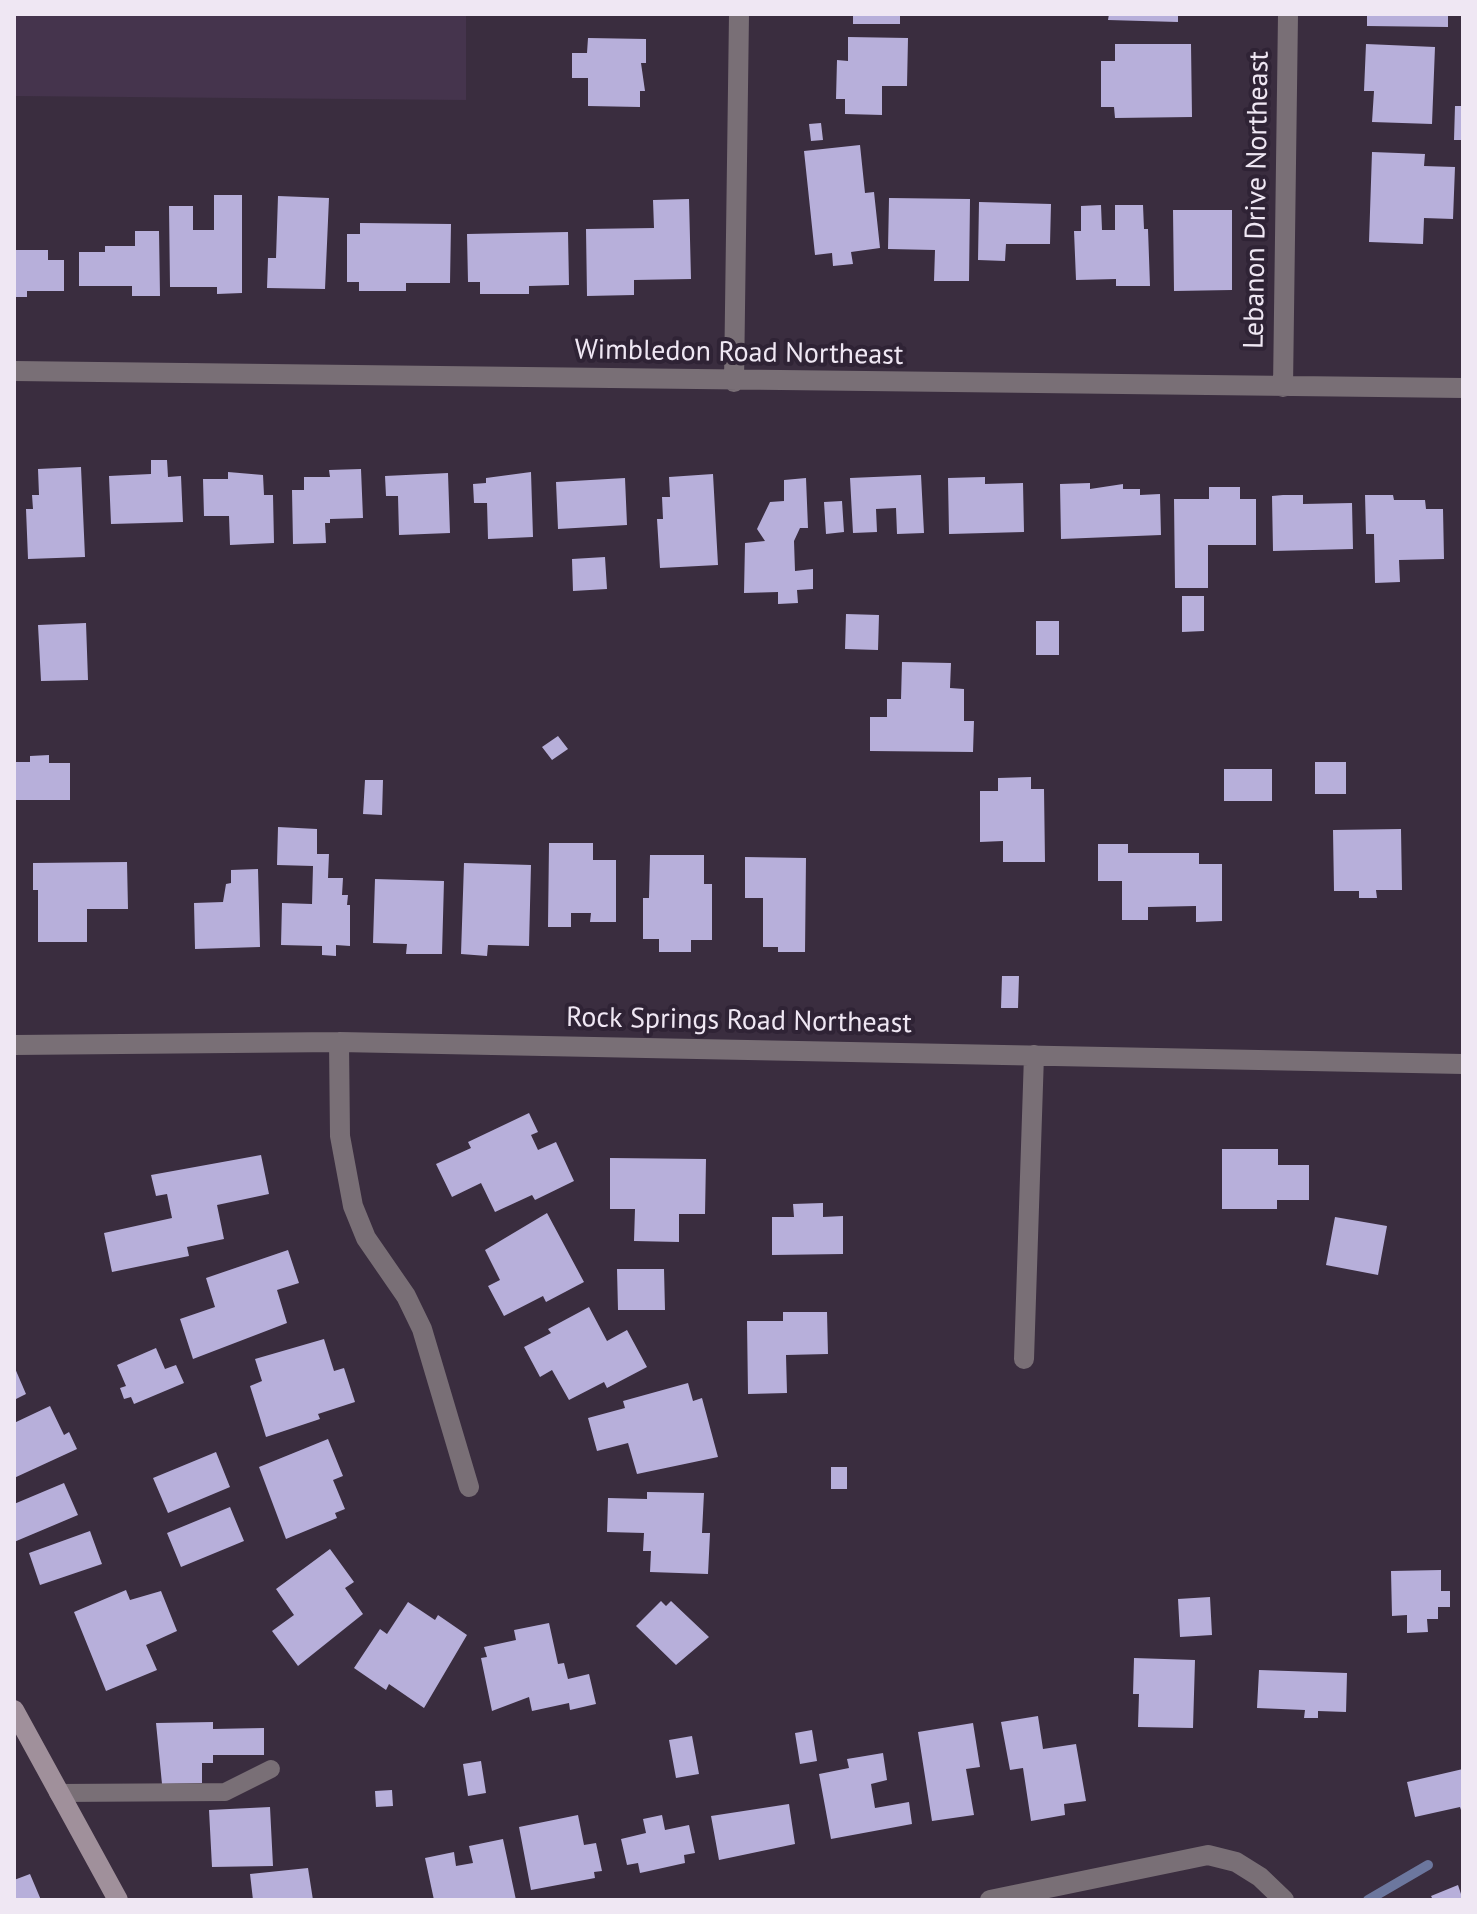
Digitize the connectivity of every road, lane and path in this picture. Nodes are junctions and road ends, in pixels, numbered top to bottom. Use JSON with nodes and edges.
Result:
{"nodes":[{"id":1,"x":739,"y":14,"type":"edge"},
{"id":2,"x":1288,"y":14,"type":"edge"},
{"id":3,"x":14,"y":371,"type":"edge"},
{"id":4,"x":734,"y":382,"type":"junction"},
{"id":5,"x":1283,"y":387,"type":"junction"},
{"id":6,"x":1463,"y":388,"type":"edge"},
{"id":7,"x":339,"y":1042,"type":"junction"},
{"id":8,"x":14,"y":1045,"type":"edge"},
{"id":9,"x":1034,"y":1055,"type":"junction"},
{"id":10,"x":1463,"y":1064,"type":"edge"},
{"id":11,"x":1024,"y":1359,"type":"dead end"},
{"id":12,"x":469,"y":1487,"type":"dead end"},
{"id":13,"x":14,"y":1710,"type":"edge"},
{"id":14,"x":271,"y":1769,"type":"dead end"},
{"id":15,"x":58,"y":1793,"type":"junction"},
{"id":16,"x":118,"y":1900,"type":"edge"},
{"id":17,"x":990,"y":1900,"type":"edge"},
{"id":18,"x":1284,"y":1900,"type":"edge"}],
"edges":[{"from":1,"to":4,"type":"street"},
{"from":2,"to":5,"type":"street","name":"Lebanon Drive Northeast"},
{"from":3,"to":4,"type":"street","name":"Wimbledon Road Northeast"},
{"from":4,"to":5,"type":"street","name":"Wimbledon Road Northeast"},
{"from":5,"to":6,"type":"street","name":"Wimbledon Road Northeast"},
{"from":7,"to":8,"type":"street","name":"Rock Springs Road Northeast"},
{"from":7,"to":9,"type":"street","name":"Rock Springs Road Northeast"},
{"from":7,"to":12,"type":"street"},
{"from":9,"to":10,"type":"street","name":"Rock Springs Road Northeast"},
{"from":9,"to":11,"type":"street"},
{"from":13,"to":15,"type":"main road"},
{"from":14,"to":15,"type":"lane"},
{"from":15,"to":16,"type":"main road"},
{"from":17,"to":18,"type":"street"}]}
